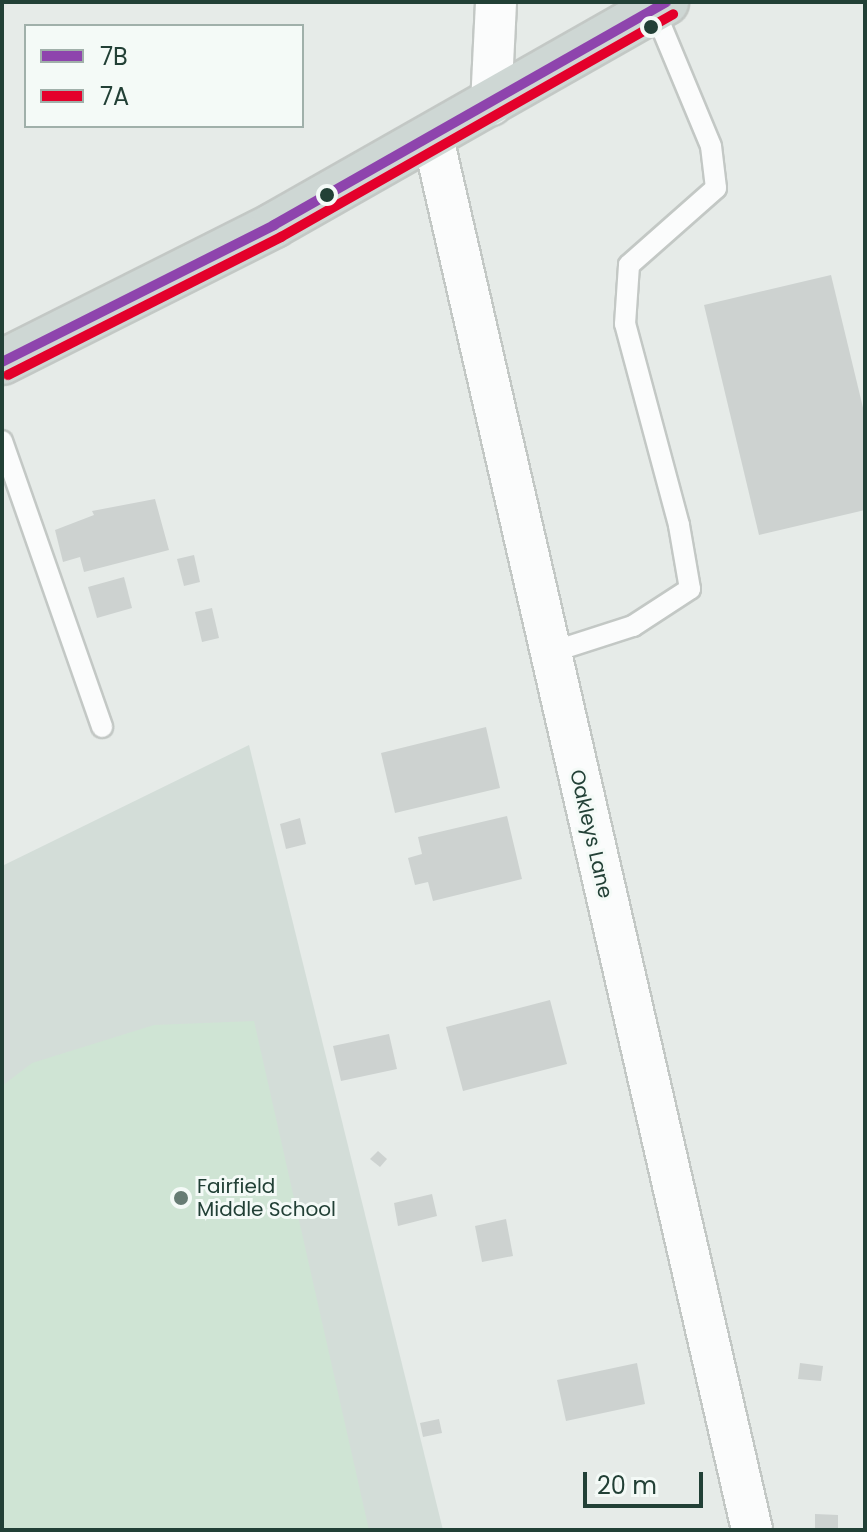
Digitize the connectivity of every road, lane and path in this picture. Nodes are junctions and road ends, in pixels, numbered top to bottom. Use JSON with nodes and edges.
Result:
{"nodes":[{"id":1,"x":496,"y":2,"type":"edge"},
{"id":2,"x":660,"y":5,"type":"edge"},
{"id":3,"x":491,"y":105,"type":"junction"},
{"id":4,"x":433,"y":138,"type":"junction"},
{"id":5,"x":2,"y":362,"type":"edge"},
{"id":6,"x":2,"y":441,"type":"edge"},
{"id":7,"x":549,"y":653,"type":"junction"},
{"id":8,"x":102,"y":727,"type":"dead end"},
{"id":9,"x":752,"y":1530,"type":"edge"}],
"edges":[{"from":1,"to":3,"type":"street"},
{"from":2,"to":3,"type":"main road"},
{"from":2,"to":7,"type":"lane"},
{"from":3,"to":4,"type":"main road"},
{"from":4,"to":5,"type":"main road"},
{"from":4,"to":7,"type":"street","name":"Oakleys Lane"},
{"from":6,"to":8,"type":"lane"},
{"from":7,"to":9,"type":"street","name":"Oakleys Lane"}]}
